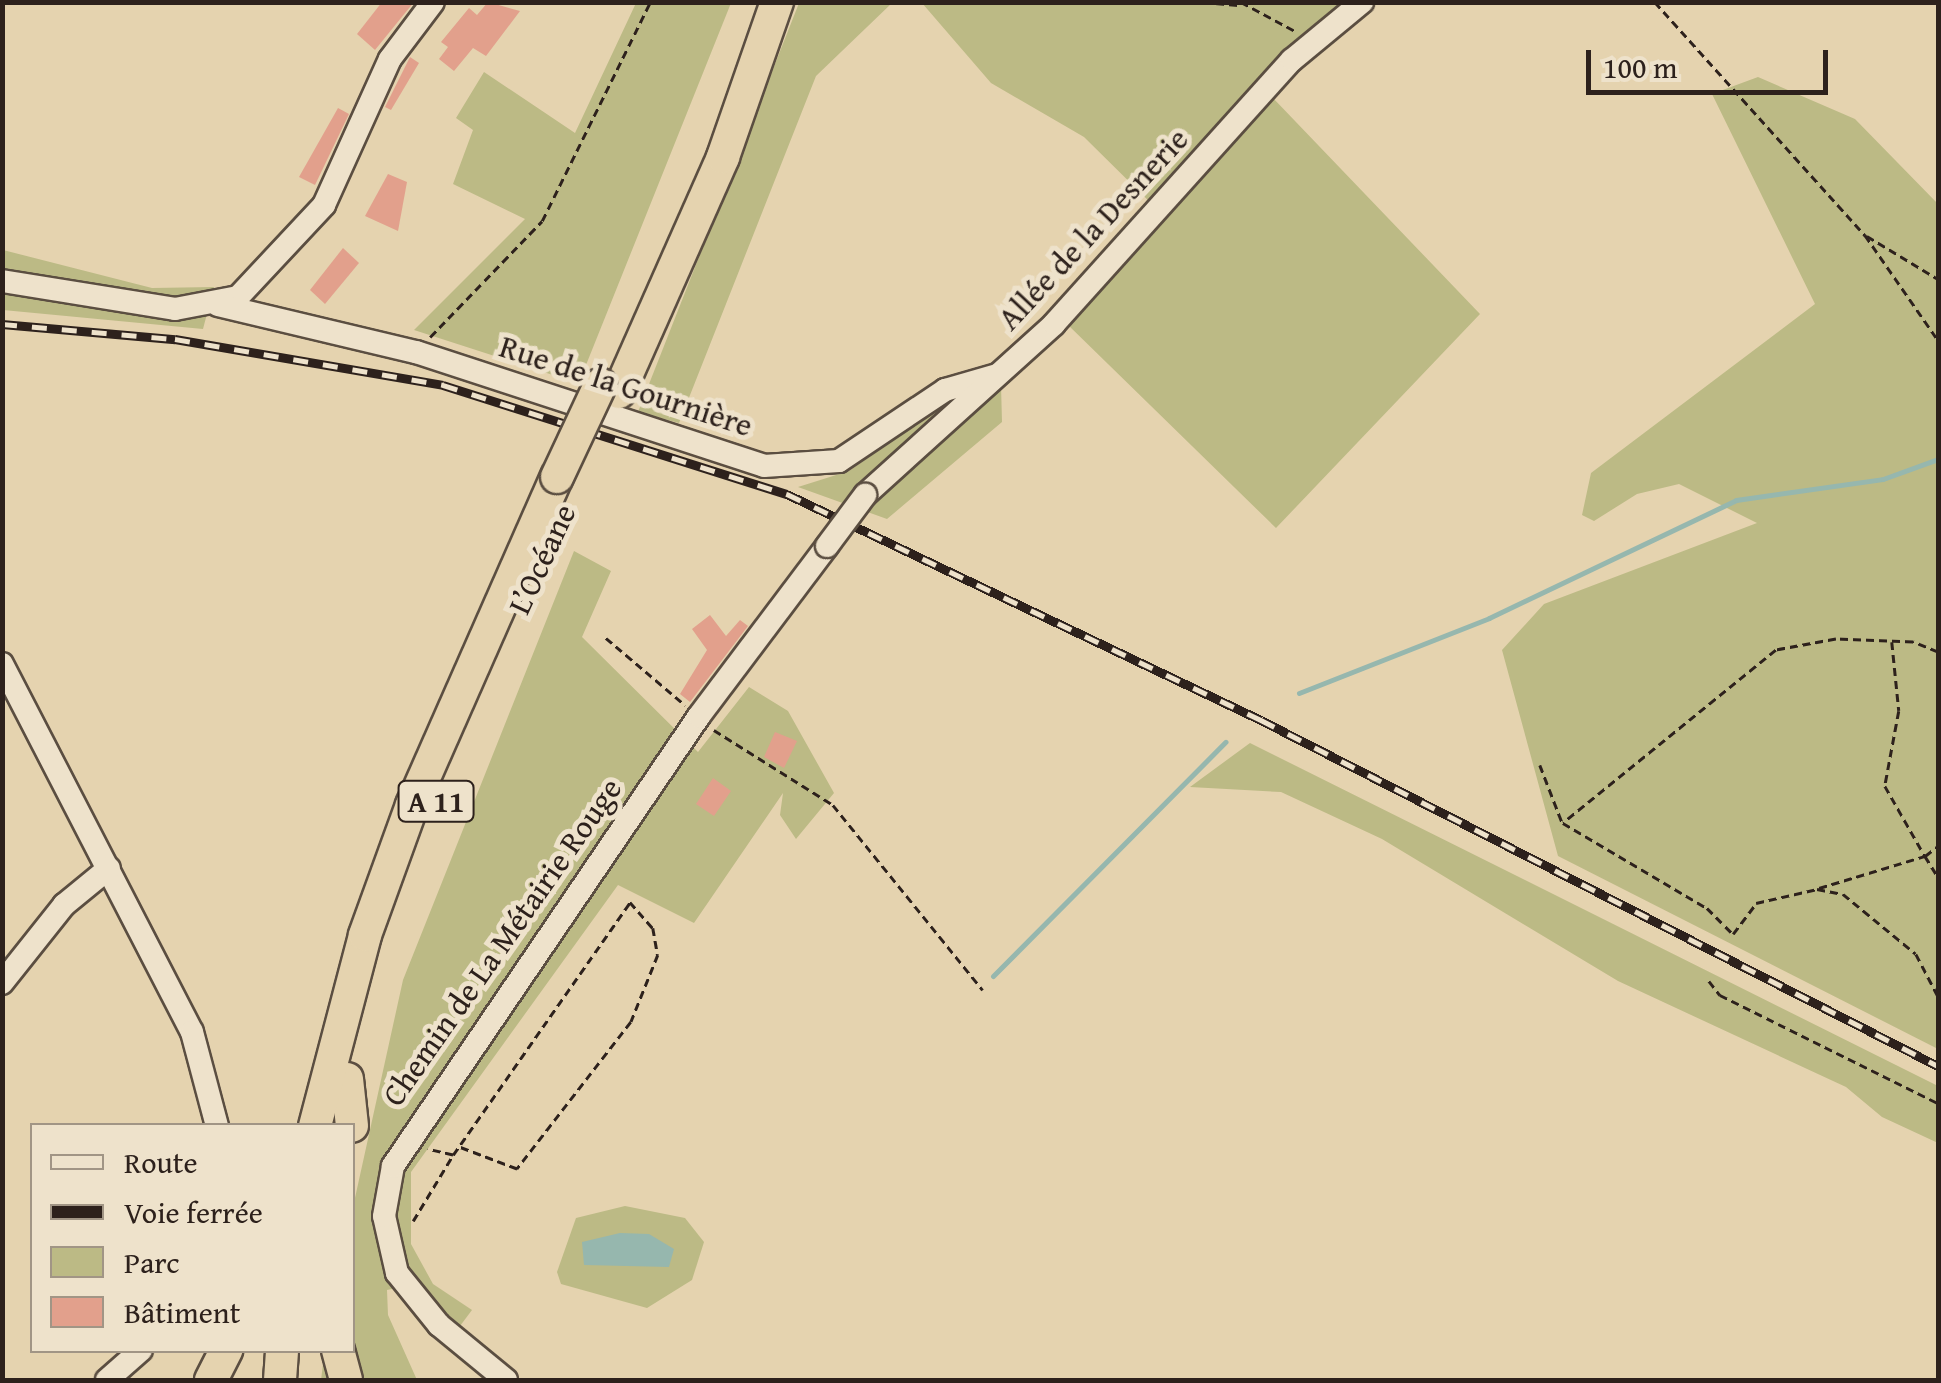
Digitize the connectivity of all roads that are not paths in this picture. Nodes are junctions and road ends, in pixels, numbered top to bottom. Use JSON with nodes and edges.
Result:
{"nodes":[{"id":1,"x":433,"y":2,"type":"edge"},
{"id":2,"x":755,"y":2,"type":"edge"},
{"id":3,"x":777,"y":2,"type":"edge"},
{"id":4,"x":1362,"y":2,"type":"edge"},
{"id":5,"x":2,"y":280,"type":"edge"},
{"id":6,"x":218,"y":305,"type":"junction"},
{"id":7,"x":997,"y":375,"type":"junction"},
{"id":8,"x":610,"y":389,"type":"junction"},
{"id":9,"x":568,"y":479,"type":"junction"},
{"id":10,"x":827,"y":546,"type":"joint"},
{"id":11,"x":2,"y":664,"type":"edge"},
{"id":12,"x":109,"y":868,"type":"junction"},
{"id":13,"x":365,"y":936,"type":"junction"},
{"id":14,"x":2,"y":983,"type":"edge"},
{"id":15,"x":347,"y":1079,"type":"junction"},
{"id":16,"x":216,"y":1123,"type":"edge"},
{"id":17,"x":295,"y":1123,"type":"edge"},
{"id":18,"x":317,"y":1123,"type":"edge"},
{"id":19,"x":338,"y":1123,"type":"edge"},
{"id":20,"x":352,"y":1123,"type":"edge"},
{"id":21,"x":138,"y":1353,"type":"edge"},
{"id":22,"x":225,"y":1353,"type":"edge"},
{"id":23,"x":282,"y":1353,"type":"edge"},
{"id":24,"x":303,"y":1353,"type":"edge"},
{"id":25,"x":339,"y":1353,"type":"edge"},
{"id":26,"x":107,"y":1380,"type":"edge"},
{"id":27,"x":212,"y":1380,"type":"edge"},
{"id":28,"x":280,"y":1380,"type":"edge"},
{"id":29,"x":300,"y":1380,"type":"edge"},
{"id":30,"x":346,"y":1380,"type":"edge"},
{"id":31,"x":506,"y":1380,"type":"edge"}],
"edges":[{"from":1,"to":6,"type":"street"},
{"from":2,"to":8,"type":"highway","name":"L’Océane","number":"A 11"},
{"from":3,"to":8,"type":"highway","name":"L’Océane","number":"A 11"},
{"from":4,"to":7,"type":"street","name":"Allée de la Desnerie"},
{"from":5,"to":6,"type":"street","name":"Rue de la Gournière"},
{"from":6,"to":7,"type":"street","name":"Rue de la Gournière"},
{"from":7,"to":10,"type":"street","name":"Allée de la Desnerie","bridge":true},
{"from":8,"to":9,"type":"highway","name":"L’Océane","number":"A 11"},
{"from":9,"to":13,"type":"highway","name":"L’Océane","number":"A 11"},
{"from":9,"to":15,"type":"highway","name":"L’Océane","number":"A 11"},
{"from":10,"to":31,"type":"street","name":"Chemin de La Métairie Rouge"},
{"from":11,"to":12,"type":"street"},
{"from":12,"to":14,"type":"street"},
{"from":12,"to":16,"type":"street"},
{"from":13,"to":17,"type":"highway"},
{"from":13,"to":18,"type":"highway","name":"L’Océane","number":"A 11"},
{"from":15,"to":19,"type":"highway","name":"L’Océane","number":"A 11"},
{"from":15,"to":20,"type":"highway"},
{"from":21,"to":26,"type":"street"},
{"from":22,"to":27,"type":"highway"},
{"from":23,"to":28,"type":"highway"},
{"from":24,"to":29,"type":"highway"},
{"from":25,"to":30,"type":"highway"}]}
